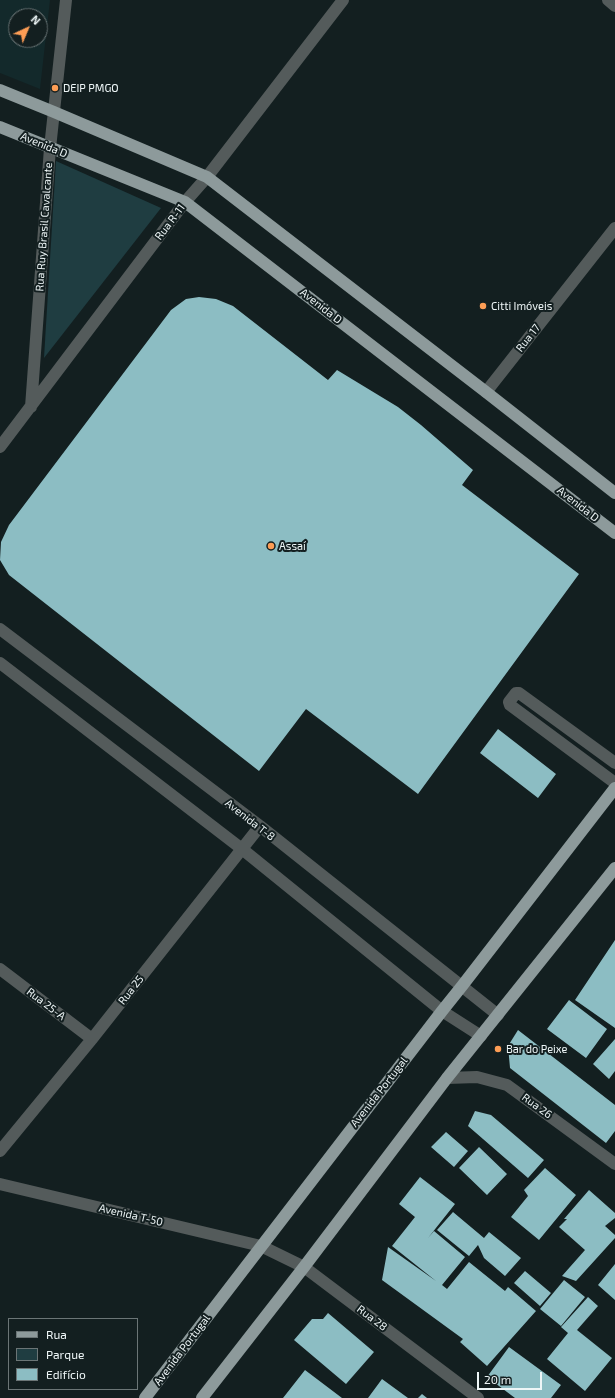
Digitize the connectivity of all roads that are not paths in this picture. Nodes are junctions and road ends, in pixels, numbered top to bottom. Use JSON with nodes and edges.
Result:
{"nodes":[{"id":1,"x":66,"y":0,"type":"edge"},
{"id":2,"x":343,"y":0,"type":"edge"},
{"id":3,"x":608,"y":0,"type":"edge"},
{"id":4,"x":615,"y":6,"type":"edge"},
{"id":5,"x":0,"y":90,"type":"edge"},
{"id":6,"x":54,"y":112,"type":"junction"},
{"id":7,"x":0,"y":127,"type":"edge"},
{"id":8,"x":50,"y":148,"type":"junction"},
{"id":9,"x":207,"y":177,"type":"junction"},
{"id":10,"x":185,"y":202,"type":"junction"},
{"id":11,"x":615,"y":228,"type":"edge"},
{"id":12,"x":486,"y":392,"type":"junction"},
{"id":13,"x":31,"y":407,"type":"junction"},
{"id":14,"x":0,"y":447,"type":"edge"},
{"id":15,"x":615,"y":493,"type":"edge"},
{"id":16,"x":615,"y":533,"type":"edge"},
{"id":17,"x":0,"y":629,"type":"edge"},
{"id":18,"x":0,"y":663,"type":"edge"},
{"id":19,"x":615,"y":763,"type":"edge"},
{"id":20,"x":615,"y":783,"type":"edge"},
{"id":21,"x":615,"y":788,"type":"edge"},
{"id":22,"x":260,"y":826,"type":"junction"},
{"id":23,"x":242,"y":849,"type":"junction"},
{"id":24,"x":615,"y":868,"type":"edge"},
{"id":25,"x":0,"y":969,"type":"edge"},
{"id":26,"x":462,"y":986,"type":"junction"},
{"id":27,"x":442,"y":1011,"type":"junction"},
{"id":28,"x":498,"y":1015,"type":"junction"},
{"id":29,"x":481,"y":1036,"type":"junction"},
{"id":30,"x":92,"y":1039,"type":"junction"},
{"id":31,"x":447,"y":1078,"type":"junction"},
{"id":32,"x":0,"y":1152,"type":"edge"},
{"id":33,"x":615,"y":1164,"type":"edge"},
{"id":34,"x":0,"y":1184,"type":"edge"},
{"id":35,"x":261,"y":1246,"type":"junction"},
{"id":36,"x":304,"y":1267,"type":"junction"},
{"id":37,"x":145,"y":1398,"type":"edge"},
{"id":38,"x":202,"y":1398,"type":"edge"},
{"id":39,"x":478,"y":1398,"type":"edge"}],
"edges":[{"from":1,"to":6,"type":"street","name":"Rua Ruy Brasil Cavalcante"},
{"from":2,"to":9,"type":"street","name":"Rua R-11"},
{"from":3,"to":4,"type":"street"},
{"from":5,"to":6,"type":"main road"},
{"from":6,"to":8,"type":"street","name":"Rua Ruy Brasil Cavalcante"},
{"from":6,"to":9,"type":"main road"},
{"from":7,"to":8,"type":"main road","name":"Avenida D"},
{"from":8,"to":10,"type":"main road","name":"Avenida D"},
{"from":8,"to":13,"type":"street","name":"Rua Ruy Brasil Cavalcante"},
{"from":9,"to":10,"type":"street","name":"Rua R-11"},
{"from":9,"to":12,"type":"main road"},
{"from":10,"to":13,"type":"street","name":"Rua R-11"},
{"from":10,"to":16,"type":"main road","name":"Avenida D"},
{"from":11,"to":12,"type":"street","name":"Rua 17"},
{"from":12,"to":15,"type":"main road"},
{"from":13,"to":14,"type":"street","name":"Rua R-11"},
{"from":17,"to":22,"type":"street","name":"Avenida T-8"},
{"from":18,"to":23,"type":"street"},
{"from":19,"to":20,"type":"street"},
{"from":21,"to":26,"type":"main road","name":"Avenida Portugal"},
{"from":22,"to":23,"type":"street","name":"Rua 25"},
{"from":22,"to":26,"type":"street","name":"Avenida T-8"},
{"from":23,"to":27,"type":"street"},
{"from":23,"to":30,"type":"street","name":"Rua 25"},
{"from":24,"to":28,"type":"main road"},
{"from":25,"to":30,"type":"street","name":"Rua 25-A"},
{"from":26,"to":27,"type":"main road","name":"Avenida Portugal"},
{"from":26,"to":28,"type":"street","name":"Avenida T-8"},
{"from":27,"to":29,"type":"street"},
{"from":27,"to":35,"type":"main road","name":"Avenida Portugal"},
{"from":28,"to":29,"type":"main road"},
{"from":29,"to":31,"type":"main road"},
{"from":30,"to":32,"type":"street","name":"Rua 25"},
{"from":31,"to":33,"type":"street","name":"Rua 26"},
{"from":31,"to":36,"type":"main road"},
{"from":34,"to":35,"type":"street","name":"Avenida T-50"},
{"from":35,"to":36,"type":"street","name":"Rua 28"},
{"from":35,"to":37,"type":"main road","name":"Avenida Portugal"},
{"from":36,"to":38,"type":"main road"},
{"from":36,"to":39,"type":"street","name":"Rua 28"}]}
